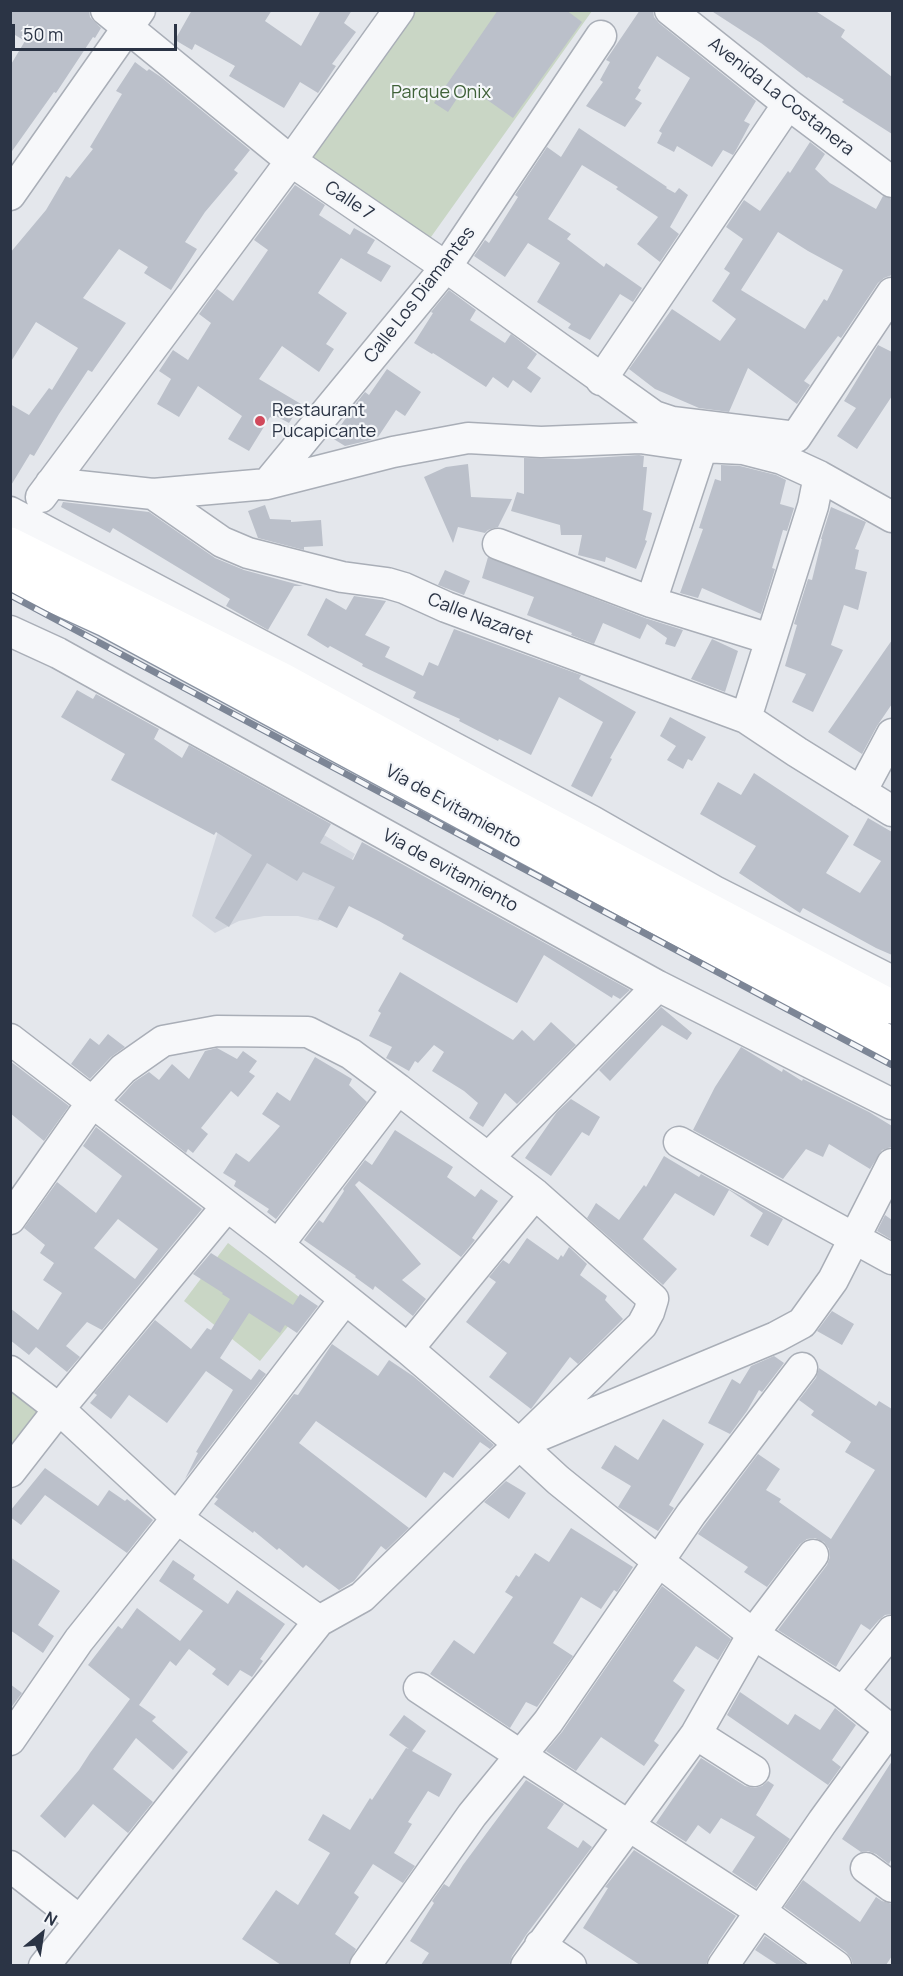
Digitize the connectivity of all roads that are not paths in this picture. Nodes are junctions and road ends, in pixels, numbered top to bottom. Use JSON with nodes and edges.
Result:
{"nodes":[{"id":1,"x":399,"y":10,"type":"edge"},
{"id":2,"x":670,"y":10,"type":"edge"},
{"id":3,"x":124,"y":16,"type":"edge"},
{"id":4,"x":601,"y":36,"type":"dead end"},
{"id":5,"x":789,"y":104,"type":"junction"},
{"id":6,"x":291,"y":161,"type":"junction"},
{"id":7,"x":892,"y":182,"type":"edge"},
{"id":8,"x":10,"y":195,"type":"edge"},
{"id":9,"x":446,"y":267,"type":"junction"},
{"id":10,"x":892,"y":293,"type":"edge"},
{"id":11,"x":601,"y":380,"type":"junction"},
{"id":12,"x":702,"y":447,"type":"junction"},
{"id":13,"x":819,"y":476,"type":"junction"},
{"id":14,"x":51,"y":483,"type":"junction"},
{"id":15,"x":267,"y":484,"type":"junction"},
{"id":16,"x":153,"y":495,"type":"junction"},
{"id":17,"x":892,"y":517,"type":"edge"},
{"id":18,"x":15,"y":525,"type":"edge"},
{"id":19,"x":498,"y":544,"type":"dead end"},
{"id":20,"x":10,"y":576,"type":"edge"},
{"id":21,"x":651,"y":602,"type":"junction"},
{"id":22,"x":10,"y":631,"type":"edge"},
{"id":23,"x":770,"y":639,"type":"junction"},
{"id":24,"x":746,"y":718,"type":"junction"},
{"id":25,"x":892,"y":734,"type":"edge"},
{"id":26,"x":861,"y":792,"type":"junction"},
{"id":27,"x":892,"y":811,"type":"edge"},
{"id":28,"x":892,"y":981,"type":"edge"},
{"id":29,"x":658,"y":986,"type":"junction"},
{"id":30,"x":892,"y":1007,"type":"edge"},
{"id":31,"x":10,"y":1039,"type":"edge"},
{"id":32,"x":892,"y":1044,"type":"edge"},
{"id":33,"x":398,"y":1089,"type":"junction"},
{"id":34,"x":93,"y":1101,"type":"junction"},
{"id":35,"x":892,"y":1104,"type":"edge"},
{"id":36,"x":679,"y":1142,"type":"dead end"},
{"id":37,"x":488,"y":1158,"type":"junction"},
{"id":38,"x":892,"y":1164,"type":"edge"},
{"id":39,"x":535,"y":1194,"type":"junction"},
{"id":40,"x":226,"y":1206,"type":"junction"},
{"id":41,"x":10,"y":1220,"type":"edge"},
{"id":42,"x":854,"y":1240,"type":"junction"},
{"id":43,"x":278,"y":1245,"type":"junction"},
{"id":44,"x":892,"y":1259,"type":"edge"},
{"id":45,"x":345,"y":1299,"type":"junction"},
{"id":46,"x":408,"y":1349,"type":"junction"},
{"id":47,"x":802,"y":1368,"type":"dead end"},
{"id":48,"x":10,"y":1371,"type":"edge"},
{"id":49,"x":59,"y":1409,"type":"junction"},
{"id":50,"x":519,"y":1444,"type":"junction"},
{"id":51,"x":10,"y":1472,"type":"edge"},
{"id":52,"x":177,"y":1518,"type":"junction"},
{"id":53,"x":813,"y":1555,"type":"dead end"},
{"id":54,"x":658,"y":1561,"type":"junction"},
{"id":55,"x":319,"y":1621,"type":"junction"},
{"id":56,"x":892,"y":1631,"type":"edge"},
{"id":57,"x":753,"y":1634,"type":"junction"},
{"id":58,"x":419,"y":1688,"type":"dead end"},
{"id":59,"x":843,"y":1692,"type":"junction"},
{"id":60,"x":891,"y":1730,"type":"edge"},
{"id":61,"x":696,"y":1734,"type":"junction"},
{"id":62,"x":10,"y":1740,"type":"edge"},
{"id":63,"x":520,"y":1755,"type":"junction"},
{"id":64,"x":754,"y":1771,"type":"dead end"},
{"id":65,"x":629,"y":1824,"type":"junction"},
{"id":66,"x":10,"y":1866,"type":"edge"},
{"id":67,"x":866,"y":1868,"type":"dead end"},
{"id":68,"x":892,"y":1887,"type":"edge"},
{"id":69,"x":760,"y":1911,"type":"junction"},
{"id":70,"x":79,"y":1920,"type":"junction"},
{"id":71,"x":533,"y":1955,"type":"edge"},
{"id":72,"x":369,"y":1964,"type":"edge"},
{"id":73,"x":44,"y":1965,"type":"edge"},
{"id":74,"x":571,"y":1965,"type":"edge"},
{"id":75,"x":723,"y":1965,"type":"edge"},
{"id":76,"x":836,"y":1965,"type":"edge"}],
"edges":[{"from":1,"to":6,"type":"street"},
{"from":2,"to":5,"type":"street","name":"Avenida La Costanera"},
{"from":3,"to":6,"type":"street","name":"Calle 7"},
{"from":3,"to":8,"type":"street"},
{"from":4,"to":9,"type":"street","name":"Calle Los Diamantes"},
{"from":5,"to":7,"type":"street","name":"Avenida La Costanera"},
{"from":5,"to":11,"type":"street"},
{"from":6,"to":9,"type":"street","name":"Calle 7"},
{"from":6,"to":14,"type":"street"},
{"from":9,"to":11,"type":"street","name":"Calle 7"},
{"from":9,"to":15,"type":"street","name":"Calle Los Diamantes"},
{"from":10,"to":11,"type":"street","name":"Calle 7"},
{"from":12,"to":13,"type":"street"},
{"from":12,"to":15,"type":"street"},
{"from":12,"to":21,"type":"street"},
{"from":13,"to":17,"type":"street"},
{"from":13,"to":23,"type":"street"},
{"from":14,"to":16,"type":"street","name":"Calle Nazaret"},
{"from":14,"to":18,"type":"street"},
{"from":15,"to":16,"type":"street"},
{"from":16,"to":24,"type":"street","name":"Calle Nazaret"},
{"from":18,"to":28,"type":"street"},
{"from":18,"to":30,"type":"highway","name":"Vía de Evitamiento"},
{"from":19,"to":21,"type":"street"},
{"from":20,"to":32,"type":"highway","name":"Vía de Evitamiento"},
{"from":21,"to":23,"type":"street"},
{"from":22,"to":29,"type":"street","name":"Via de evitamiento"},
{"from":23,"to":24,"type":"street"},
{"from":24,"to":26,"type":"street","name":"Calle Nazaret"},
{"from":25,"to":26,"type":"street"},
{"from":26,"to":27,"type":"street","name":"Calle Nazaret"},
{"from":29,"to":35,"type":"street","name":"Via de evitamiento"},
{"from":29,"to":37,"type":"street"},
{"from":31,"to":34,"type":"street"},
{"from":33,"to":34,"type":"street"},
{"from":33,"to":37,"type":"street"},
{"from":33,"to":43,"type":"street"},
{"from":34,"to":40,"type":"street"},
{"from":34,"to":41,"type":"street"},
{"from":36,"to":42,"type":"street"},
{"from":37,"to":39,"type":"street"},
{"from":38,"to":42,"type":"street"},
{"from":39,"to":46,"type":"street"},
{"from":39,"to":50,"type":"street"},
{"from":40,"to":43,"type":"street"},
{"from":40,"to":49,"type":"street"},
{"from":42,"to":44,"type":"street"},
{"from":42,"to":50,"type":"street"},
{"from":43,"to":45,"type":"street"},
{"from":45,"to":46,"type":"street"},
{"from":45,"to":52,"type":"street"},
{"from":46,"to":50,"type":"street"},
{"from":47,"to":54,"type":"street"},
{"from":48,"to":49,"type":"street"},
{"from":49,"to":51,"type":"street"},
{"from":49,"to":52,"type":"street"},
{"from":50,"to":54,"type":"street"},
{"from":50,"to":55,"type":"street"},
{"from":52,"to":55,"type":"street"},
{"from":52,"to":62,"type":"street"},
{"from":53,"to":57,"type":"street"},
{"from":54,"to":57,"type":"street"},
{"from":54,"to":63,"type":"street"},
{"from":55,"to":70,"type":"street"},
{"from":56,"to":59,"type":"street"},
{"from":57,"to":59,"type":"street"},
{"from":57,"to":61,"type":"street"},
{"from":58,"to":63,"type":"street"},
{"from":59,"to":60,"type":"street"},
{"from":60,"to":69,"type":"street"},
{"from":61,"to":64,"type":"street"},
{"from":61,"to":65,"type":"street"},
{"from":63,"to":65,"type":"street"},
{"from":63,"to":72,"type":"street"},
{"from":65,"to":69,"type":"street"},
{"from":65,"to":71,"type":"street"},
{"from":66,"to":70,"type":"street"},
{"from":67,"to":68,"type":"street"},
{"from":69,"to":75,"type":"street"},
{"from":69,"to":76,"type":"street"},
{"from":70,"to":73,"type":"street"},
{"from":71,"to":74,"type":"street"}]}
